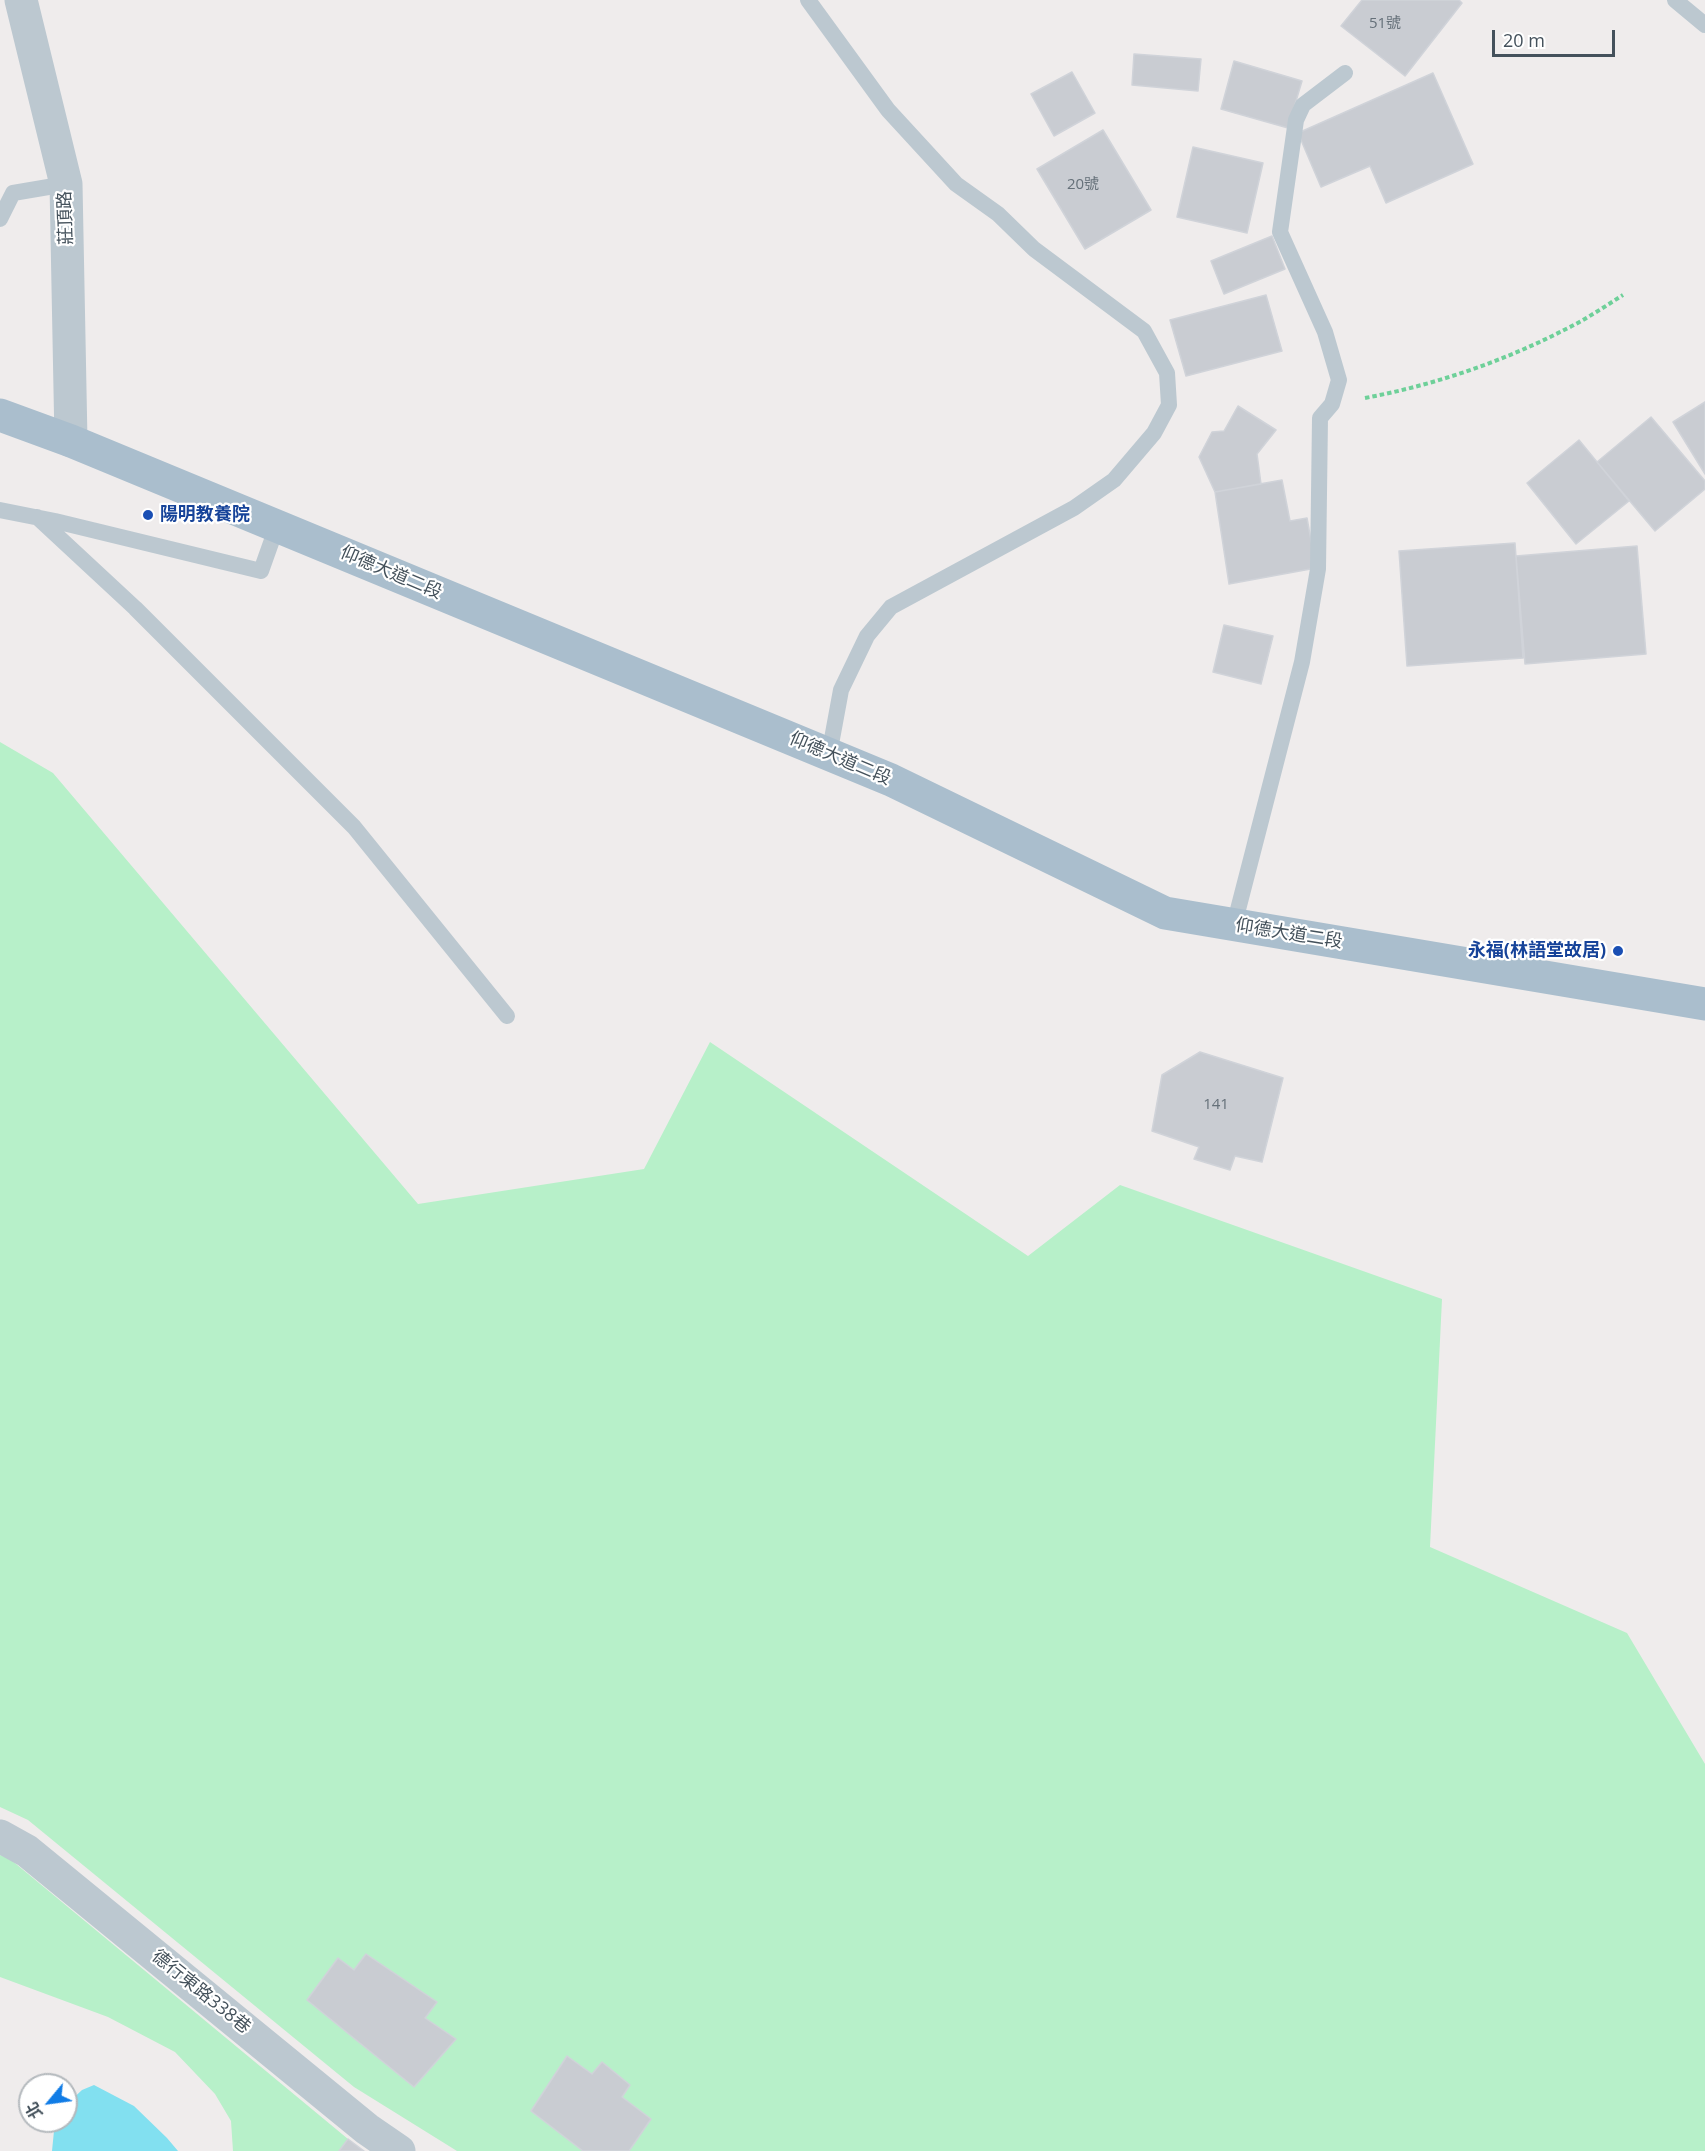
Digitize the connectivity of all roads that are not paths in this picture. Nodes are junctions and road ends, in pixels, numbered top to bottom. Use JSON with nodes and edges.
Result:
{"nodes":[{"id":1,"x":21,"y":0,"type":"edge"},
{"id":2,"x":808,"y":0,"type":"edge"},
{"id":3,"x":1675,"y":0,"type":"edge"},
{"id":4,"x":1705,"y":25,"type":"edge"},
{"id":5,"x":1345,"y":73,"type":"dead end"},
{"id":6,"x":66,"y":184,"type":"junction"},
{"id":7,"x":0,"y":219,"type":"edge"},
{"id":8,"x":0,"y":415,"type":"edge"},
{"id":9,"x":71,"y":441,"type":"junction"},
{"id":10,"x":0,"y":510,"type":"edge"},
{"id":11,"x":37,"y":517,"type":"junction"},
{"id":12,"x":277,"y":526,"type":"junction"},
{"id":13,"x":829,"y":754,"type":"junction"},
{"id":14,"x":1234,"y":925,"type":"junction"},
{"id":15,"x":1705,"y":1004,"type":"edge"},
{"id":16,"x":507,"y":1016,"type":"dead end"},
{"id":17,"x":0,"y":1836,"type":"edge"},
{"id":18,"x":399,"y":2151,"type":"edge"}],
"edges":[{"from":1,"to":6,"type":"street","name":"莊頂路"},
{"from":2,"to":13,"type":"lane"},
{"from":3,"to":4,"type":"lane"},
{"from":5,"to":14,"type":"lane"},
{"from":6,"to":7,"type":"lane"},
{"from":6,"to":9,"type":"street","name":"莊頂路"},
{"from":8,"to":9,"type":"main road","name":"仰德大道二段"},
{"from":9,"to":12,"type":"main road","name":"仰德大道二段"},
{"from":10,"to":11,"type":"lane"},
{"from":11,"to":12,"type":"lane"},
{"from":11,"to":16,"type":"lane"},
{"from":12,"to":13,"type":"main road","name":"仰德大道二段"},
{"from":13,"to":14,"type":"main road","name":"仰德大道二段"},
{"from":14,"to":15,"type":"main road","name":"仰德大道二段"},
{"from":17,"to":18,"type":"street","name":"德行東路338巷"}]}
